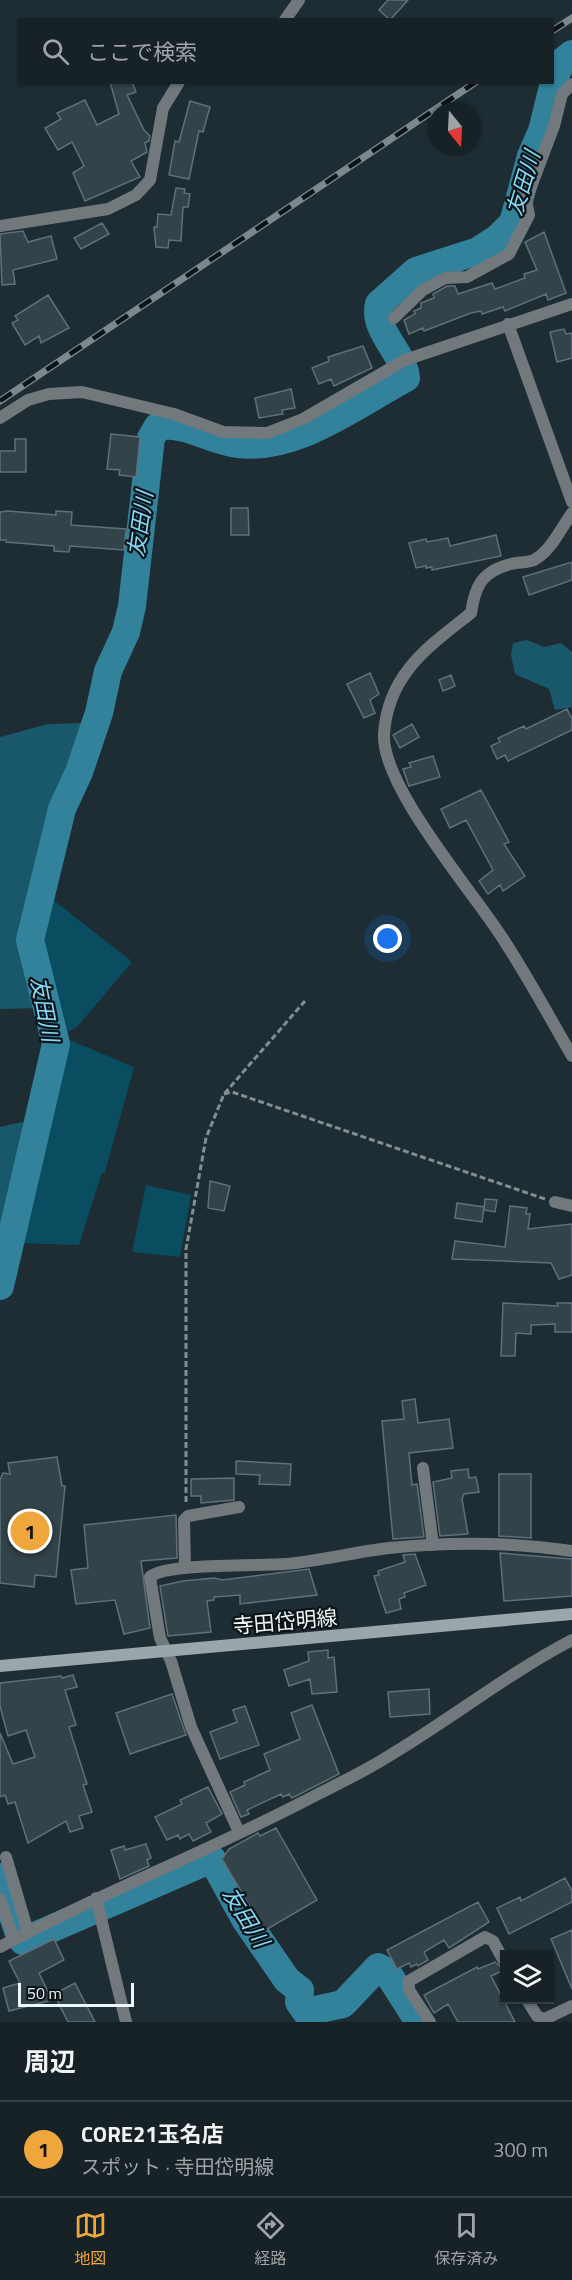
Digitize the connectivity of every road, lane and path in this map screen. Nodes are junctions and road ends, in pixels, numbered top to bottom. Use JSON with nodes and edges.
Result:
{"nodes":[{"id":1,"x":299,"y":0,"type":"edge"},
{"id":2,"x":286,"y":18,"type":"edge"},
{"id":3,"x":178,"y":84,"type":"edge"},
{"id":4,"x":572,"y":84,"type":"edge"},
{"id":5,"x":0,"y":226,"type":"edge"},
{"id":6,"x":572,"y":304,"type":"edge"},
{"id":7,"x":394,"y":318,"type":"dead end"},
{"id":8,"x":508,"y":324,"type":"junction"},
{"id":9,"x":0,"y":418,"type":"edge"},
{"id":10,"x":572,"y":502,"type":"edge"},
{"id":11,"x":572,"y":513,"type":"edge"},
{"id":12,"x":305,"y":1000,"type":"dead end"},
{"id":13,"x":572,"y":1056,"type":"edge"},
{"id":14,"x":224,"y":1094,"type":"junction"},
{"id":15,"x":555,"y":1202,"type":"joint"},
{"id":16,"x":572,"y":1206,"type":"edge"},
{"id":17,"x":423,"y":1468,"type":"dead end"},
{"id":18,"x":239,"y":1507,"type":"dead end"},
{"id":19,"x":188,"y":1516,"type":"junction"},
{"id":20,"x":433,"y":1545,"type":"junction"},
{"id":21,"x":572,"y":1551,"type":"edge"},
{"id":22,"x":185,"y":1567,"type":"junction"},
{"id":23,"x":572,"y":1614,"type":"edge"},
{"id":24,"x":572,"y":1640,"type":"edge"},
{"id":25,"x":165,"y":1650,"type":"junction"},
{"id":26,"x":0,"y":1666,"type":"edge"},
{"id":27,"x":239,"y":1832,"type":"junction"},
{"id":28,"x":6,"y":1857,"type":"dead end"},
{"id":29,"x":0,"y":1899,"type":"edge"},
{"id":30,"x":98,"y":1904,"type":"junction"},
{"id":31,"x":28,"y":1932,"type":"junction"},
{"id":32,"x":14,"y":1939,"type":"junction"},
{"id":33,"x":0,"y":1947,"type":"edge"},
{"id":34,"x":500,"y":1953,"type":"edge"},
{"id":35,"x":530,"y":2004,"type":"edge"},
{"id":36,"x":572,"y":2006,"type":"edge"},
{"id":37,"x":126,"y":2022,"type":"edge"},
{"id":38,"x":430,"y":2022,"type":"edge"}],
"edges":[{"from":1,"to":2,"type":"street"},
{"from":3,"to":5,"type":"street"},
{"from":4,"to":7,"type":"street"},
{"from":6,"to":8,"type":"street"},
{"from":8,"to":9,"type":"street"},
{"from":8,"to":10,"type":"street"},
{"from":11,"to":13,"type":"street"},
{"from":12,"to":14,"type":"path"},
{"from":14,"to":15,"type":"path"},
{"from":14,"to":19,"type":"path"},
{"from":15,"to":16,"type":"street"},
{"from":17,"to":20,"type":"street"},
{"from":18,"to":19,"type":"street"},
{"from":19,"to":22,"type":"street"},
{"from":20,"to":21,"type":"street"},
{"from":20,"to":22,"type":"street"},
{"from":22,"to":25,"type":"street"},
{"from":23,"to":25,"type":"main road","name":"寺田岱明線"},
{"from":24,"to":27,"type":"street"},
{"from":25,"to":26,"type":"main road","name":"寺田岱明線"},
{"from":25,"to":27,"type":"street"},
{"from":27,"to":30,"type":"street"},
{"from":28,"to":31,"type":"street"},
{"from":29,"to":32,"type":"street"},
{"from":30,"to":31,"type":"street"},
{"from":30,"to":37,"type":"street"},
{"from":31,"to":32,"type":"street"},
{"from":32,"to":33,"type":"street"},
{"from":34,"to":38,"type":"street"},
{"from":35,"to":36,"type":"street"}]}
